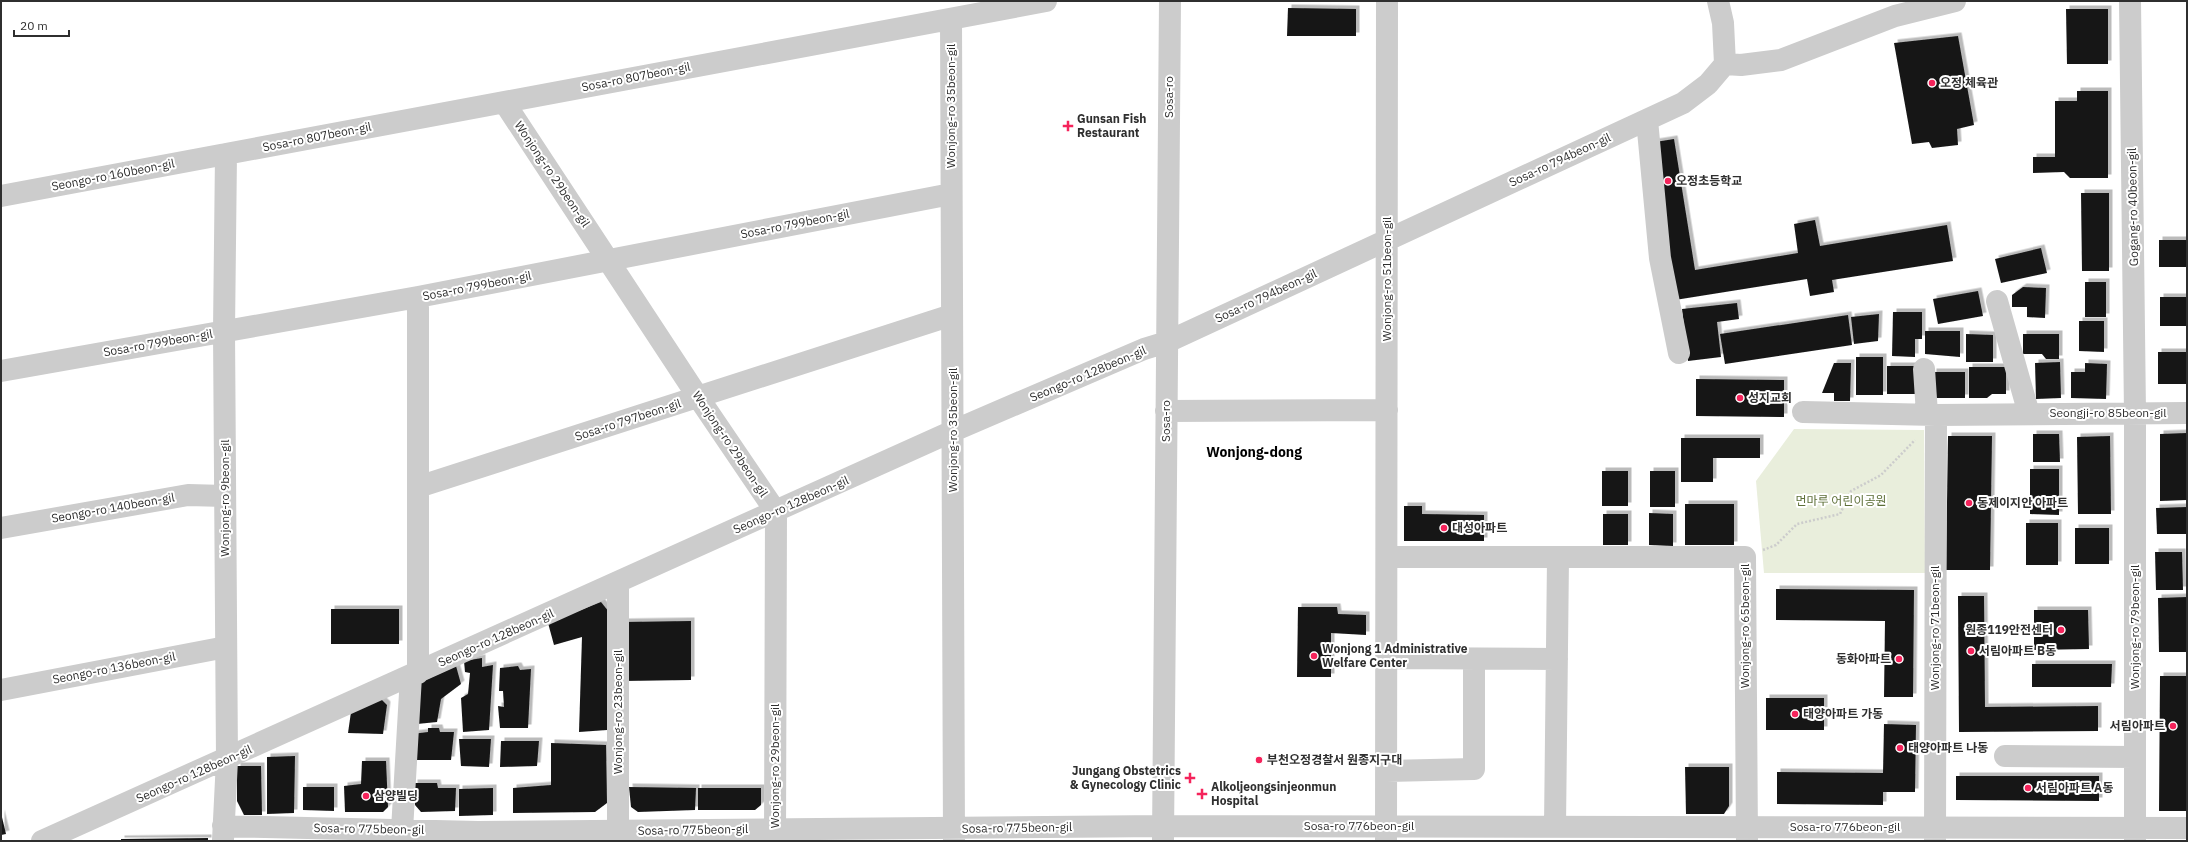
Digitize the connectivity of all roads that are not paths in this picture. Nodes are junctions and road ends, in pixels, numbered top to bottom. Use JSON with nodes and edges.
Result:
{"nodes":[{"id":1,"x":1046,"y":1,"type":"edge"},
{"id":2,"x":1170,"y":1,"type":"edge"},
{"id":3,"x":1387,"y":1,"type":"edge"},
{"id":4,"x":1718,"y":1,"type":"edge"},
{"id":5,"x":1955,"y":1,"type":"edge"},
{"id":6,"x":2130,"y":1,"type":"edge"},
{"id":7,"x":951,"y":19,"type":"junction"},
{"id":8,"x":1724,"y":64,"type":"junction"},
{"id":9,"x":504,"y":102,"type":"junction"},
{"id":10,"x":1647,"y":120,"type":"junction"},
{"id":11,"x":226,"y":154,"type":"junction"},
{"id":12,"x":951,"y":194,"type":"junction"},
{"id":13,"x":1,"y":196,"type":"edge"},
{"id":14,"x":1387,"y":241,"type":"junction"},
{"id":15,"x":610,"y":261,"type":"junction"},
{"id":16,"x":418,"y":297,"type":"junction"},
{"id":17,"x":1997,"y":301,"type":"dead end"},
{"id":18,"x":952,"y":315,"type":"junction"},
{"id":19,"x":224,"y":331,"type":"junction"},
{"id":20,"x":1167,"y":342,"type":"junction"},
{"id":21,"x":1679,"y":353,"type":"dead end"},
{"id":22,"x":1924,"y":369,"type":"dead end"},
{"id":23,"x":1,"y":372,"type":"edge"},
{"id":24,"x":698,"y":397,"type":"junction"},
{"id":25,"x":1387,"y":410,"type":"junction"},
{"id":26,"x":1166,"y":411,"type":"junction"},
{"id":27,"x":1803,"y":412,"type":"dead end"},
{"id":28,"x":2135,"y":413,"type":"junction"},
{"id":29,"x":2187,"y":413,"type":"edge"},
{"id":30,"x":2030,"y":414,"type":"junction"},
{"id":31,"x":1932,"y":415,"type":"junction"},
{"id":32,"x":953,"y":431,"type":"junction"},
{"id":33,"x":418,"y":487,"type":"junction"},
{"id":34,"x":225,"y":496,"type":"junction"},
{"id":35,"x":776,"y":512,"type":"junction"},
{"id":36,"x":1,"y":528,"type":"edge"},
{"id":37,"x":1388,"y":557,"type":"junction"},
{"id":38,"x":1558,"y":558,"type":"junction"},
{"id":39,"x":618,"y":583,"type":"junction"},
{"id":40,"x":226,"y":647,"type":"junction"},
{"id":41,"x":1387,"y":658,"type":"junction"},
{"id":42,"x":1474,"y":659,"type":"junction"},
{"id":43,"x":1557,"y":659,"type":"junction"},
{"id":44,"x":414,"y":675,"type":"junction"},
{"id":45,"x":1,"y":690,"type":"edge"},
{"id":46,"x":2005,"y":756,"type":"dead end"},
{"id":47,"x":2135,"y":757,"type":"junction"},
{"id":48,"x":227,"y":760,"type":"junction"},
{"id":49,"x":1387,"y":771,"type":"junction"},
{"id":50,"x":1555,"y":827,"type":"junction"},
{"id":51,"x":2187,"y":828,"type":"edge"},
{"id":52,"x":402,"y":830,"type":"junction"},
{"id":53,"x":223,"y":834,"type":"edge"},
{"id":54,"x":1164,"y":834,"type":"edge"},
{"id":55,"x":1386,"y":834,"type":"edge"},
{"id":56,"x":1747,"y":834,"type":"edge"},
{"id":57,"x":1935,"y":834,"type":"edge"},
{"id":58,"x":2135,"y":834,"type":"edge"},
{"id":59,"x":775,"y":835,"type":"edge"},
{"id":60,"x":954,"y":835,"type":"edge"},
{"id":61,"x":478,"y":836,"type":"edge"},
{"id":62,"x":618,"y":836,"type":"edge"},
{"id":63,"x":42,"y":841,"type":"edge"}],
"edges":[{"from":1,"to":7,"type":"street","name":"Sosa-ro 807beon-gil"},
{"from":2,"to":20,"type":"street","name":"Sosa-ro"},
{"from":3,"to":14,"type":"street","name":"Wonjong-ro 51beon-gil"},
{"from":4,"to":8,"type":"street"},
{"from":5,"to":8,"type":"street"},
{"from":6,"to":28,"type":"street","name":"Gogang-ro 40beon-gil"},
{"from":7,"to":9,"type":"street","name":"Sosa-ro 807beon-gil"},
{"from":7,"to":12,"type":"street","name":"Wonjong-ro 35beon-gil"},
{"from":8,"to":10,"type":"street","name":"Sosa-ro 794beon-gil"},
{"from":9,"to":11,"type":"street","name":"Sosa-ro 807beon-gil"},
{"from":9,"to":15,"type":"street","name":"Wonjong-ro 29beon-gil"},
{"from":10,"to":14,"type":"street","name":"Sosa-ro 794beon-gil"},
{"from":10,"to":21,"type":"street"},
{"from":11,"to":13,"type":"street","name":"Seongo-ro 160beon-gil"},
{"from":11,"to":19,"type":"street","name":"Wonjong-ro 9beon-gil"},
{"from":12,"to":15,"type":"street","name":"Sosa-ro 799beon-gil"},
{"from":12,"to":18,"type":"street","name":"Wonjong-ro 35beon-gil"},
{"from":14,"to":20,"type":"street","name":"Sosa-ro 794beon-gil"},
{"from":14,"to":25,"type":"street","name":"Wonjong-ro 51beon-gil"},
{"from":15,"to":16,"type":"street","name":"Sosa-ro 799beon-gil"},
{"from":15,"to":24,"type":"street","name":"Wonjong-ro 29beon-gil"},
{"from":16,"to":19,"type":"street","name":"Sosa-ro 799beon-gil"},
{"from":16,"to":33,"type":"street"},
{"from":17,"to":30,"type":"street"},
{"from":18,"to":24,"type":"street","name":"Sosa-ro 797beon-gil"},
{"from":18,"to":32,"type":"street","name":"Wonjong-ro 35beon-gil"},
{"from":19,"to":23,"type":"street","name":"Sosa-ro 799beon-gil"},
{"from":19,"to":34,"type":"street","name":"Wonjong-ro 9beon-gil"},
{"from":20,"to":26,"type":"street","name":"Sosa-ro"},
{"from":20,"to":32,"type":"street","name":"Seongo-ro 128beon-gil"},
{"from":22,"to":31,"type":"street"},
{"from":24,"to":33,"type":"street","name":"Sosa-ro 797beon-gil"},
{"from":24,"to":35,"type":"street","name":"Wonjong-ro 29beon-gil"},
{"from":25,"to":26,"type":"street"},
{"from":25,"to":37,"type":"street","name":"Wonjong-ro 51beon-gil"},
{"from":26,"to":54,"type":"street","name":"Sosa-ro"},
{"from":27,"to":31,"type":"street","name":"Seongji-ro 85beon-gil"},
{"from":28,"to":29,"type":"street","name":"Seongji-ro 85beon-gil"},
{"from":28,"to":30,"type":"street","name":"Seongji-ro 85beon-gil"},
{"from":28,"to":47,"type":"street","name":"Wonjong-ro 79beon-gil"},
{"from":30,"to":31,"type":"street","name":"Seongji-ro 85beon-gil"},
{"from":31,"to":57,"type":"street","name":"Wonjong-ro 71beon-gil"},
{"from":32,"to":35,"type":"street","name":"Seongo-ro 128beon-gil"},
{"from":32,"to":60,"type":"street","name":"Wonjong-ro 35beon-gil"},
{"from":33,"to":44,"type":"street"},
{"from":34,"to":36,"type":"street","name":"Seongo-ro 140beon-gil"},
{"from":34,"to":40,"type":"street","name":"Wonjong-ro 9beon-gil"},
{"from":35,"to":39,"type":"street","name":"Seongo-ro 128beon-gil"},
{"from":35,"to":59,"type":"street","name":"Wonjong-ro 29beon-gil"},
{"from":37,"to":38,"type":"street"},
{"from":37,"to":41,"type":"street","name":"Wonjong-ro 51beon-gil"},
{"from":38,"to":43,"type":"street"},
{"from":38,"to":56,"type":"street","name":"Wonjong-ro 65beon-gil"},
{"from":39,"to":44,"type":"street","name":"Seongo-ro 128beon-gil"},
{"from":39,"to":62,"type":"street","name":"Wonjong-ro 23beon-gil"},
{"from":40,"to":45,"type":"street","name":"Seongo-ro 136beon-gil"},
{"from":40,"to":48,"type":"street","name":"Wonjong-ro 9beon-gil"},
{"from":41,"to":42,"type":"street"},
{"from":41,"to":49,"type":"street","name":"Wonjong-ro 51beon-gil"},
{"from":42,"to":43,"type":"street"},
{"from":42,"to":49,"type":"street"},
{"from":43,"to":50,"type":"street"},
{"from":44,"to":48,"type":"street","name":"Seongo-ro 128beon-gil"},
{"from":44,"to":52,"type":"street"},
{"from":46,"to":47,"type":"street"},
{"from":47,"to":58,"type":"street","name":"Wonjong-ro 79beon-gil"},
{"from":48,"to":53,"type":"street","name":"Wonjong-ro 9beon-gil"},
{"from":48,"to":63,"type":"street","name":"Seongo-ro 128beon-gil"},
{"from":49,"to":55,"type":"street","name":"Wonjong-ro 51beon-gil"},
{"from":50,"to":55,"type":"street","name":"Sosa-ro 776beon-gil"},
{"from":50,"to":56,"type":"street","name":"Sosa-ro 776beon-gil"},
{"from":51,"to":58,"type":"street","name":"Sosa-ro 776beon-gil"},
{"from":52,"to":53,"type":"street","name":"Sosa-ro 775beon-gil"},
{"from":52,"to":61,"type":"street","name":"Sosa-ro 775beon-gil"},
{"from":54,"to":55,"type":"street","name":"Sosa-ro 776beon-gil"},
{"from":54,"to":60,"type":"street","name":"Sosa-ro 775beon-gil"},
{"from":56,"to":57,"type":"street","name":"Sosa-ro 776beon-gil"},
{"from":57,"to":58,"type":"street","name":"Sosa-ro 776beon-gil"},
{"from":59,"to":60,"type":"street","name":"Sosa-ro 775beon-gil"},
{"from":59,"to":62,"type":"street","name":"Sosa-ro 775beon-gil"},
{"from":61,"to":62,"type":"street","name":"Sosa-ro 775beon-gil"}]}
